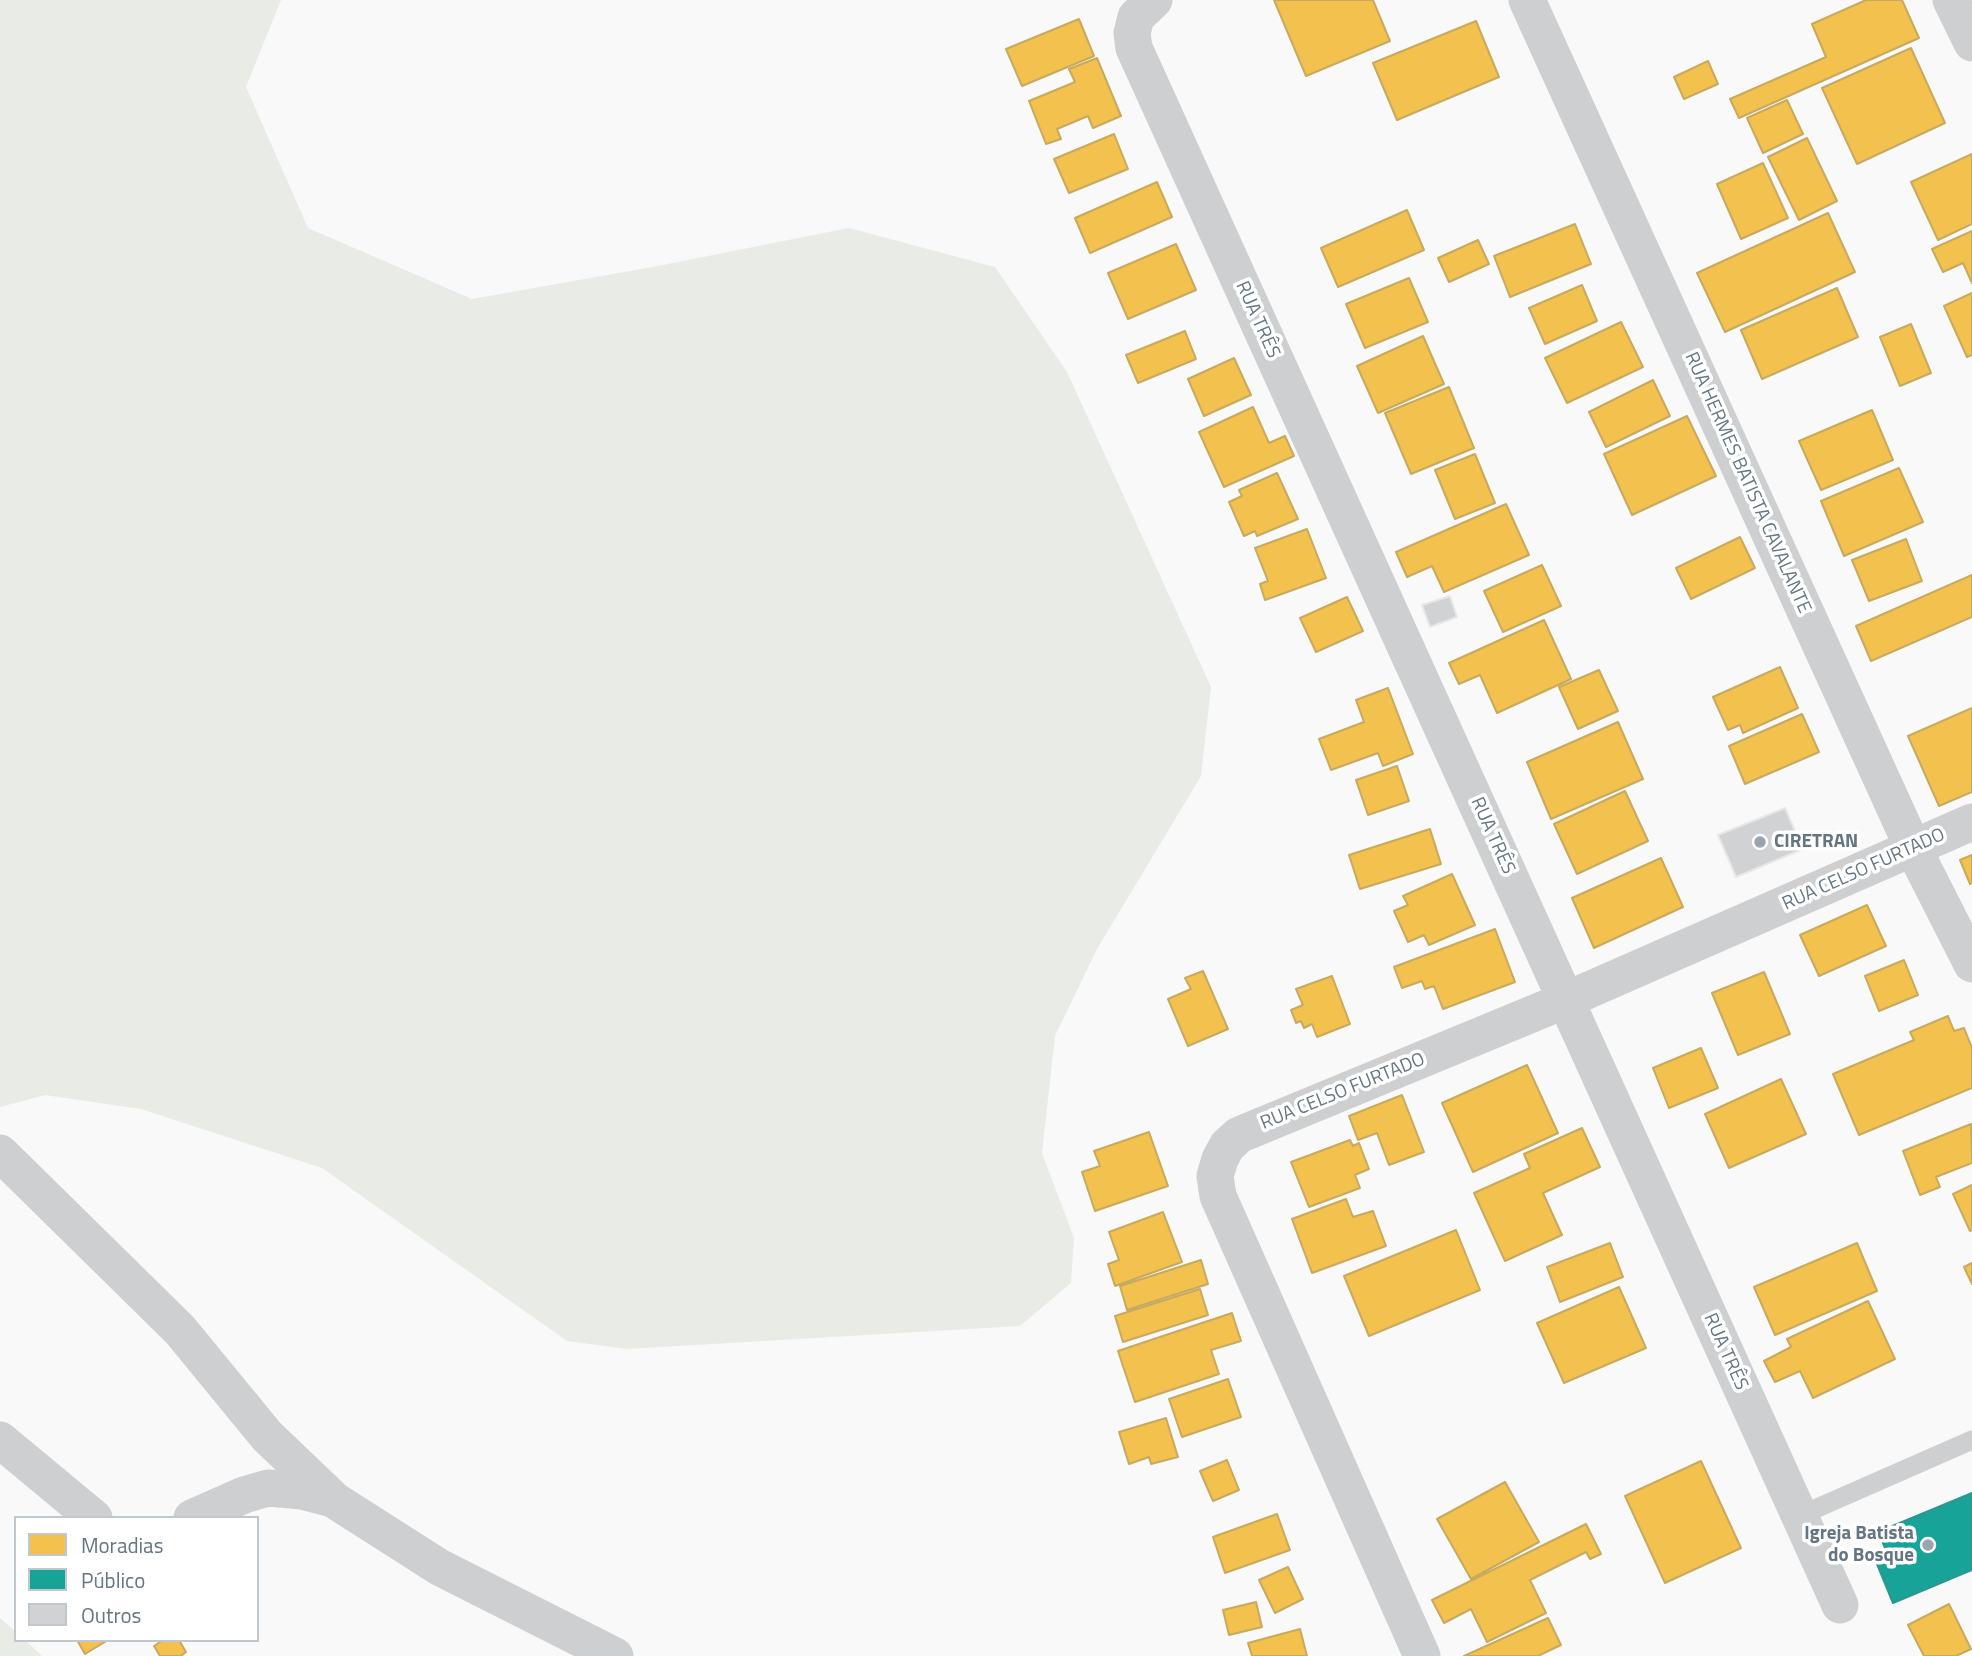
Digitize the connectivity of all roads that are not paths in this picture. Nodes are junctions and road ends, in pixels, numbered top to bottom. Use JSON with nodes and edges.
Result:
{"nodes":[{"id":1,"x":1154,"y":0,"type":"edge"},
{"id":2,"x":1527,"y":0,"type":"edge"},
{"id":3,"x":1951,"y":0,"type":"edge"},
{"id":4,"x":1972,"y":43,"type":"edge"},
{"id":5,"x":1972,"y":822,"type":"edge"},
{"id":6,"x":1913,"y":848,"type":"junction"},
{"id":7,"x":1972,"y":964,"type":"edge"},
{"id":8,"x":1566,"y":1000,"type":"junction"},
{"id":9,"x":0,"y":1153,"type":"edge"},
{"id":10,"x":0,"y":1440,"type":"edge"},
{"id":11,"x":1972,"y":1440,"type":"edge"},
{"id":12,"x":334,"y":1500,"type":"junction"},
{"id":13,"x":91,"y":1516,"type":"edge"},
{"id":14,"x":197,"y":1516,"type":"edge"},
{"id":15,"x":1799,"y":1516,"type":"junction"},
{"id":16,"x":1840,"y":1605,"type":"dead end"},
{"id":17,"x":615,"y":1656,"type":"edge"},
{"id":18,"x":1422,"y":1656,"type":"edge"}],
"edges":[{"from":1,"to":8,"type":"street","name":"RUA TRÊS"},
{"from":2,"to":6,"type":"street","name":"RUA HERMES BATISTA CAVALANTE"},
{"from":3,"to":4,"type":"street"},
{"from":5,"to":6,"type":"street","name":"RUA CELSO FURTADO"},
{"from":6,"to":7,"type":"street","name":"RUA HERMES BATISTA CAVALANTE"},
{"from":6,"to":8,"type":"street","name":"RUA CELSO FURTADO"},
{"from":8,"to":15,"type":"street","name":"RUA TRÊS"},
{"from":8,"to":18,"type":"street","name":"RUA CELSO FURTADO"},
{"from":9,"to":12,"type":"street"},
{"from":10,"to":13,"type":"street"},
{"from":11,"to":15,"type":"lane"},
{"from":12,"to":14,"type":"street"},
{"from":12,"to":17,"type":"street"},
{"from":15,"to":16,"type":"street","name":"RUA TRÊS"}]}
